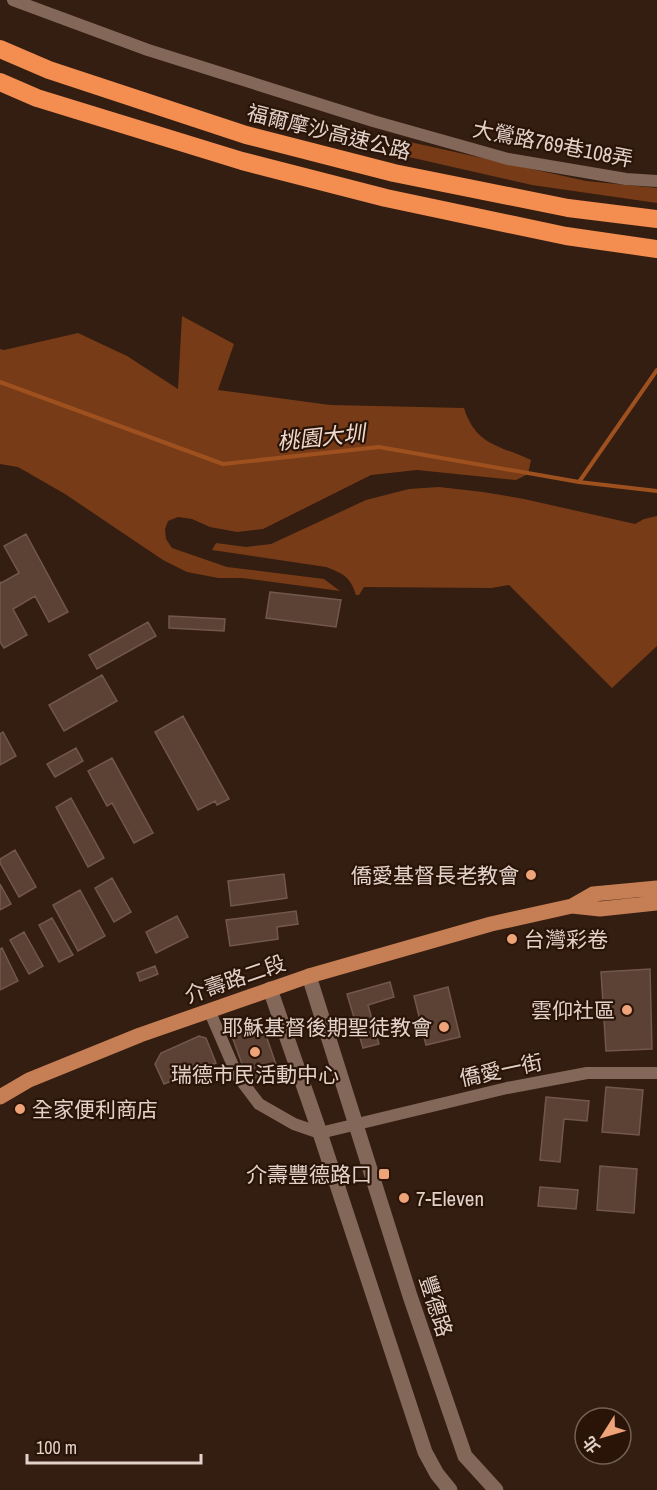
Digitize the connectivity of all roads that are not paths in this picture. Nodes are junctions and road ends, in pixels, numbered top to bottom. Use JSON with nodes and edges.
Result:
{"nodes":[{"id":1,"x":13,"y":0,"type":"edge"},
{"id":2,"x":0,"y":50,"type":"edge"},
{"id":3,"x":0,"y":82,"type":"edge"},
{"id":4,"x":657,"y":181,"type":"edge"},
{"id":5,"x":657,"y":219,"type":"edge"},
{"id":6,"x":657,"y":249,"type":"edge"},
{"id":7,"x":657,"y":888,"type":"edge"},
{"id":8,"x":657,"y":903,"type":"edge"},
{"id":9,"x":572,"y":906,"type":"junction"},
{"id":10,"x":309,"y":976,"type":"junction"},
{"id":11,"x":270,"y":989,"type":"junction"},
{"id":12,"x":209,"y":1010,"type":"junction"},
{"id":13,"x":657,"y":1073,"type":"edge"},
{"id":14,"x":0,"y":1097,"type":"edge"},
{"id":15,"x":355,"y":1124,"type":"junction"},
{"id":16,"x":320,"y":1133,"type":"junction"},
{"id":17,"x":450,"y":1490,"type":"edge"},
{"id":18,"x":496,"y":1490,"type":"edge"}],
"edges":[{"from":1,"to":4,"type":"street","name":"大鶯路769巷108弄"},
{"from":2,"to":5,"type":"highway","name":"福爾摩沙高速公路"},
{"from":3,"to":6,"type":"highway"},
{"from":7,"to":9,"type":"main road"},
{"from":8,"to":9,"type":"main road"},
{"from":9,"to":10,"type":"main road","name":"介壽路二段"},
{"from":10,"to":11,"type":"main road","name":"介壽路二段"},
{"from":10,"to":15,"type":"main road","name":"豐德路"},
{"from":11,"to":12,"type":"main road","name":"介壽路二段"},
{"from":11,"to":16,"type":"main road"},
{"from":12,"to":14,"type":"main road","name":"介壽路二段"},
{"from":12,"to":16,"type":"street"},
{"from":13,"to":15,"type":"street","name":"僑愛一街"},
{"from":15,"to":16,"type":"street"},
{"from":15,"to":18,"type":"main road","name":"豐德路"},
{"from":16,"to":17,"type":"main road"}]}
